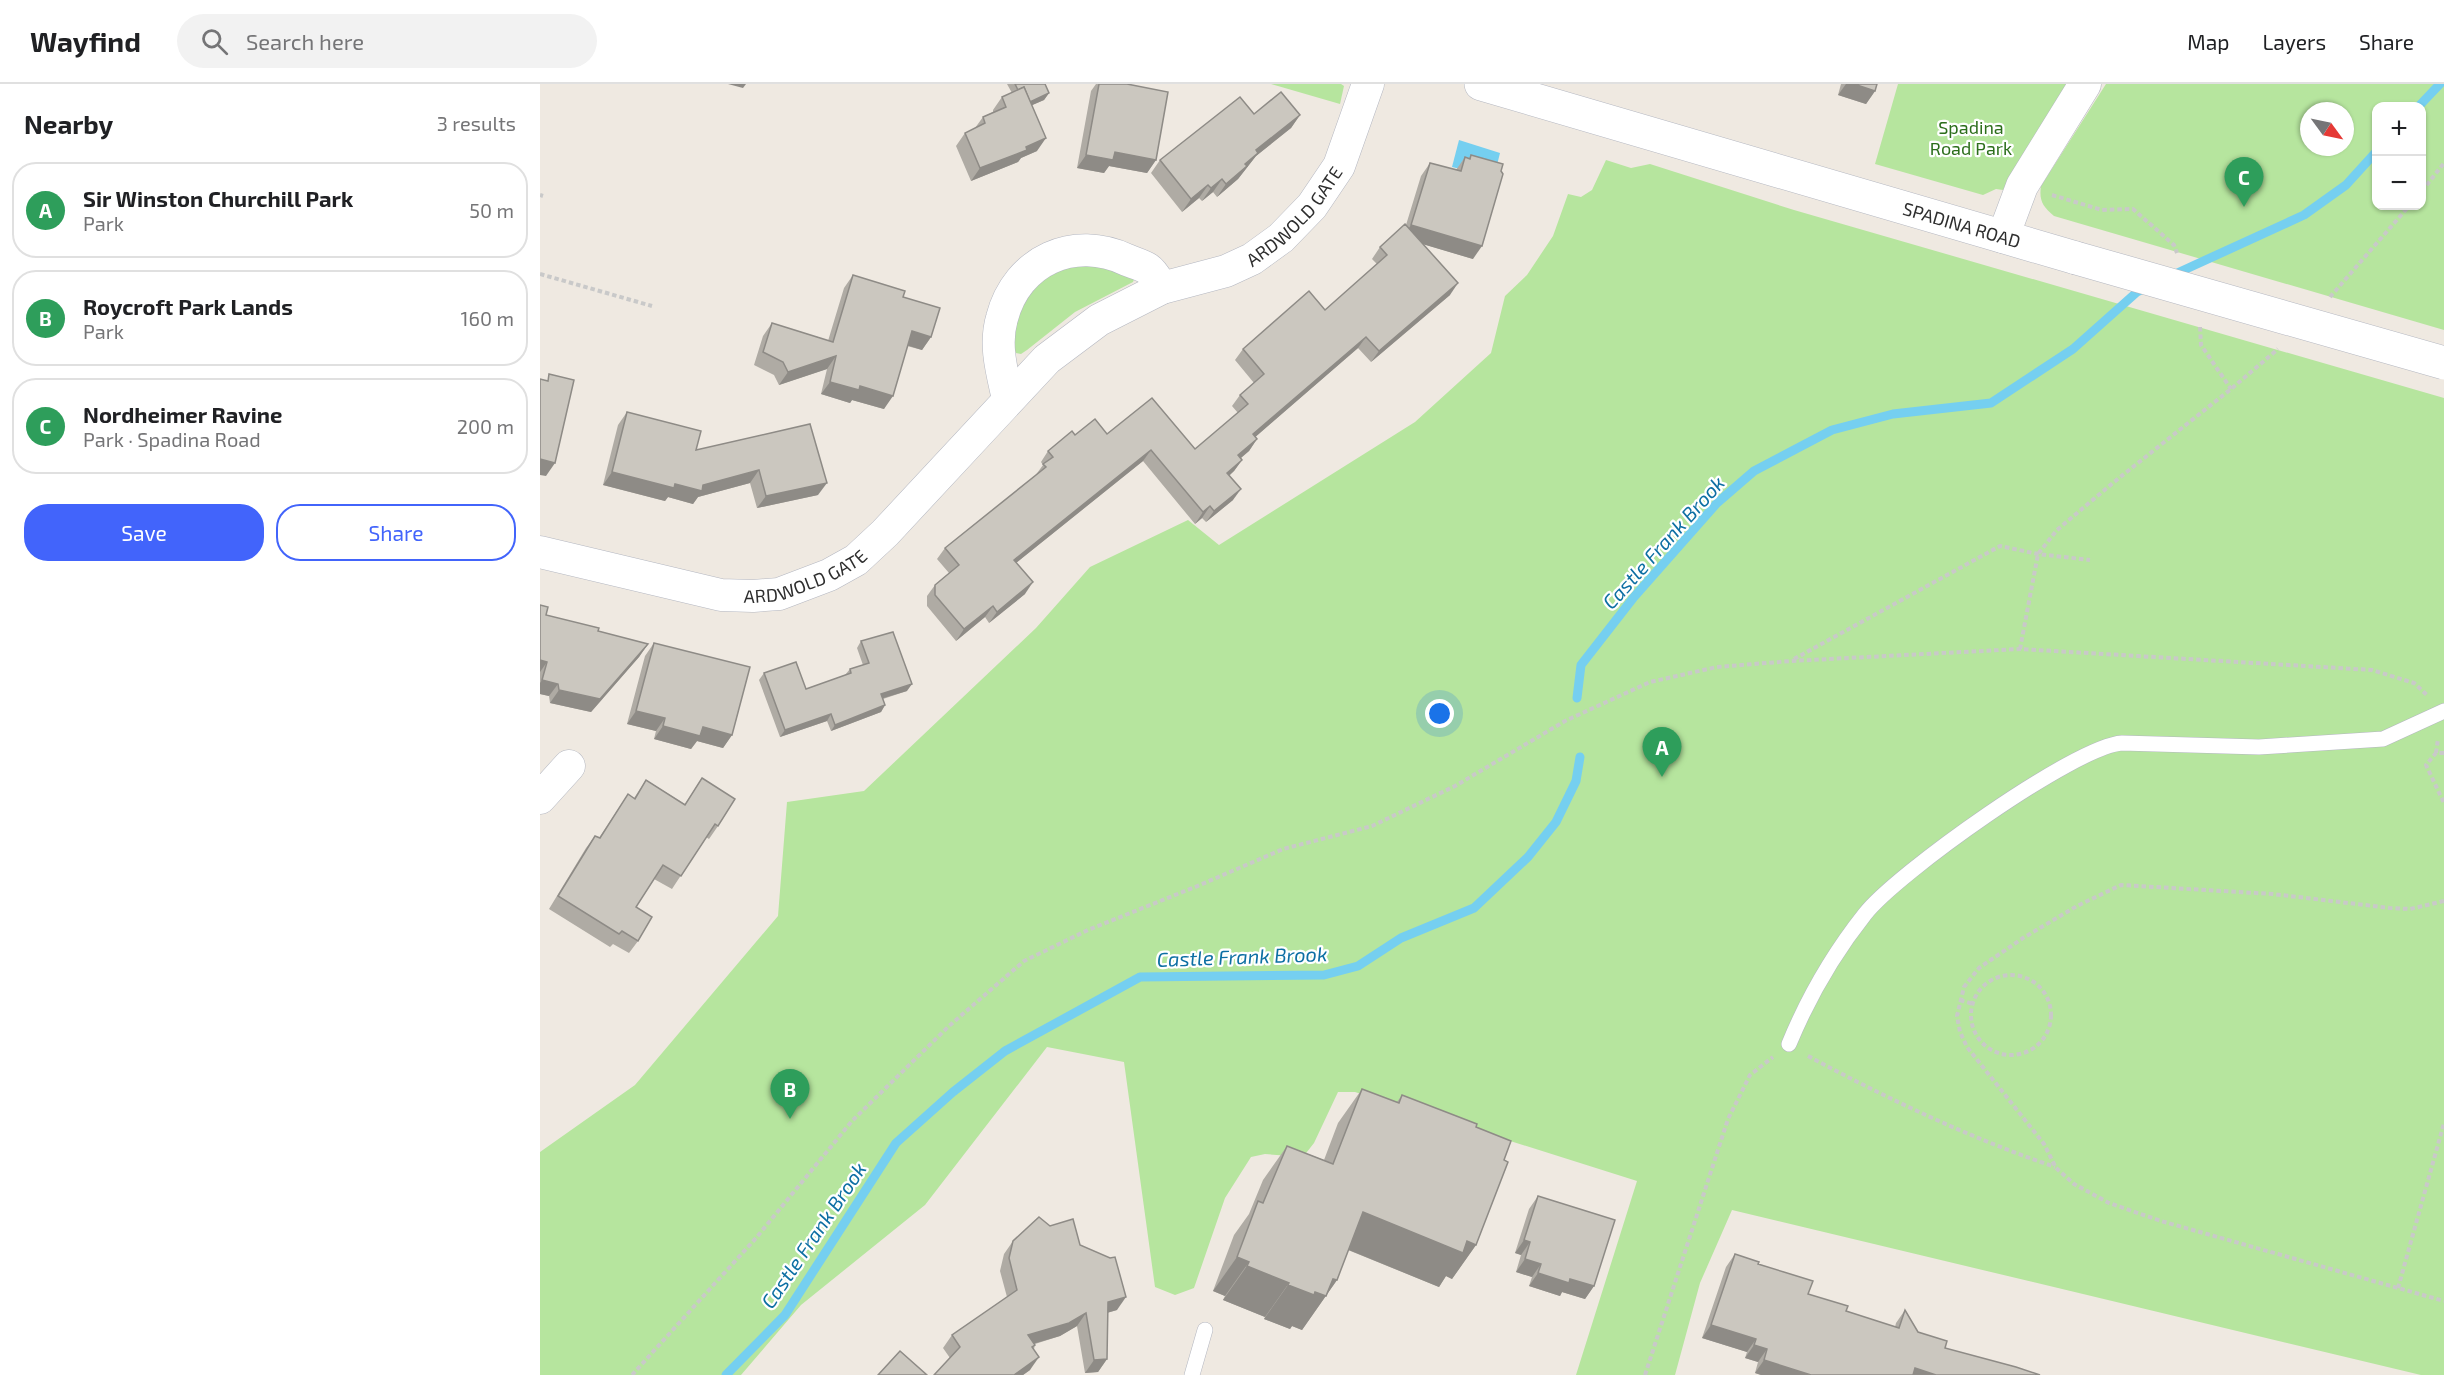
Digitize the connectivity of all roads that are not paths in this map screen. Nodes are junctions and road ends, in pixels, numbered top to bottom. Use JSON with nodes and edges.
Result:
{"nodes":[{"id":1,"x":1368,"y":84,"type":"edge"},
{"id":2,"x":1481,"y":84,"type":"edge"},
{"id":3,"x":2085,"y":84,"type":"edge"},
{"id":4,"x":2003,"y":237,"type":"junction"},
{"id":5,"x":1162,"y":288,"type":"junction"},
{"id":6,"x":2444,"y":363,"type":"edge"},
{"id":7,"x":1008,"y":399,"type":"junction"},
{"id":8,"x":540,"y":552,"type":"edge"},
{"id":9,"x":2444,"y":711,"type":"edge"},
{"id":10,"x":569,"y":766,"type":"dead end"},
{"id":11,"x":540,"y":798,"type":"edge"},
{"id":12,"x":1789,"y":1044,"type":"road end"},
{"id":13,"x":1204,"y":1330,"type":"dead end"},
{"id":14,"x":1192,"y":1375,"type":"edge"}],
"edges":[{"from":1,"to":5,"type":"street","name":"ARDWOLD GATE"},
{"from":2,"to":4,"type":"street","name":"SPADINA ROAD"},
{"from":3,"to":4,"type":"street"},
{"from":4,"to":6,"type":"street","name":"SPADINA ROAD","bridge":true},
{"from":5,"to":7,"type":"street","name":"ARDWOLD GATE"},
{"from":5,"to":7,"type":"street"},
{"from":7,"to":8,"type":"street","name":"ARDWOLD GATE"},
{"from":9,"to":12,"type":"lane"},
{"from":10,"to":11,"type":"street"},
{"from":13,"to":14,"type":"lane"}]}
